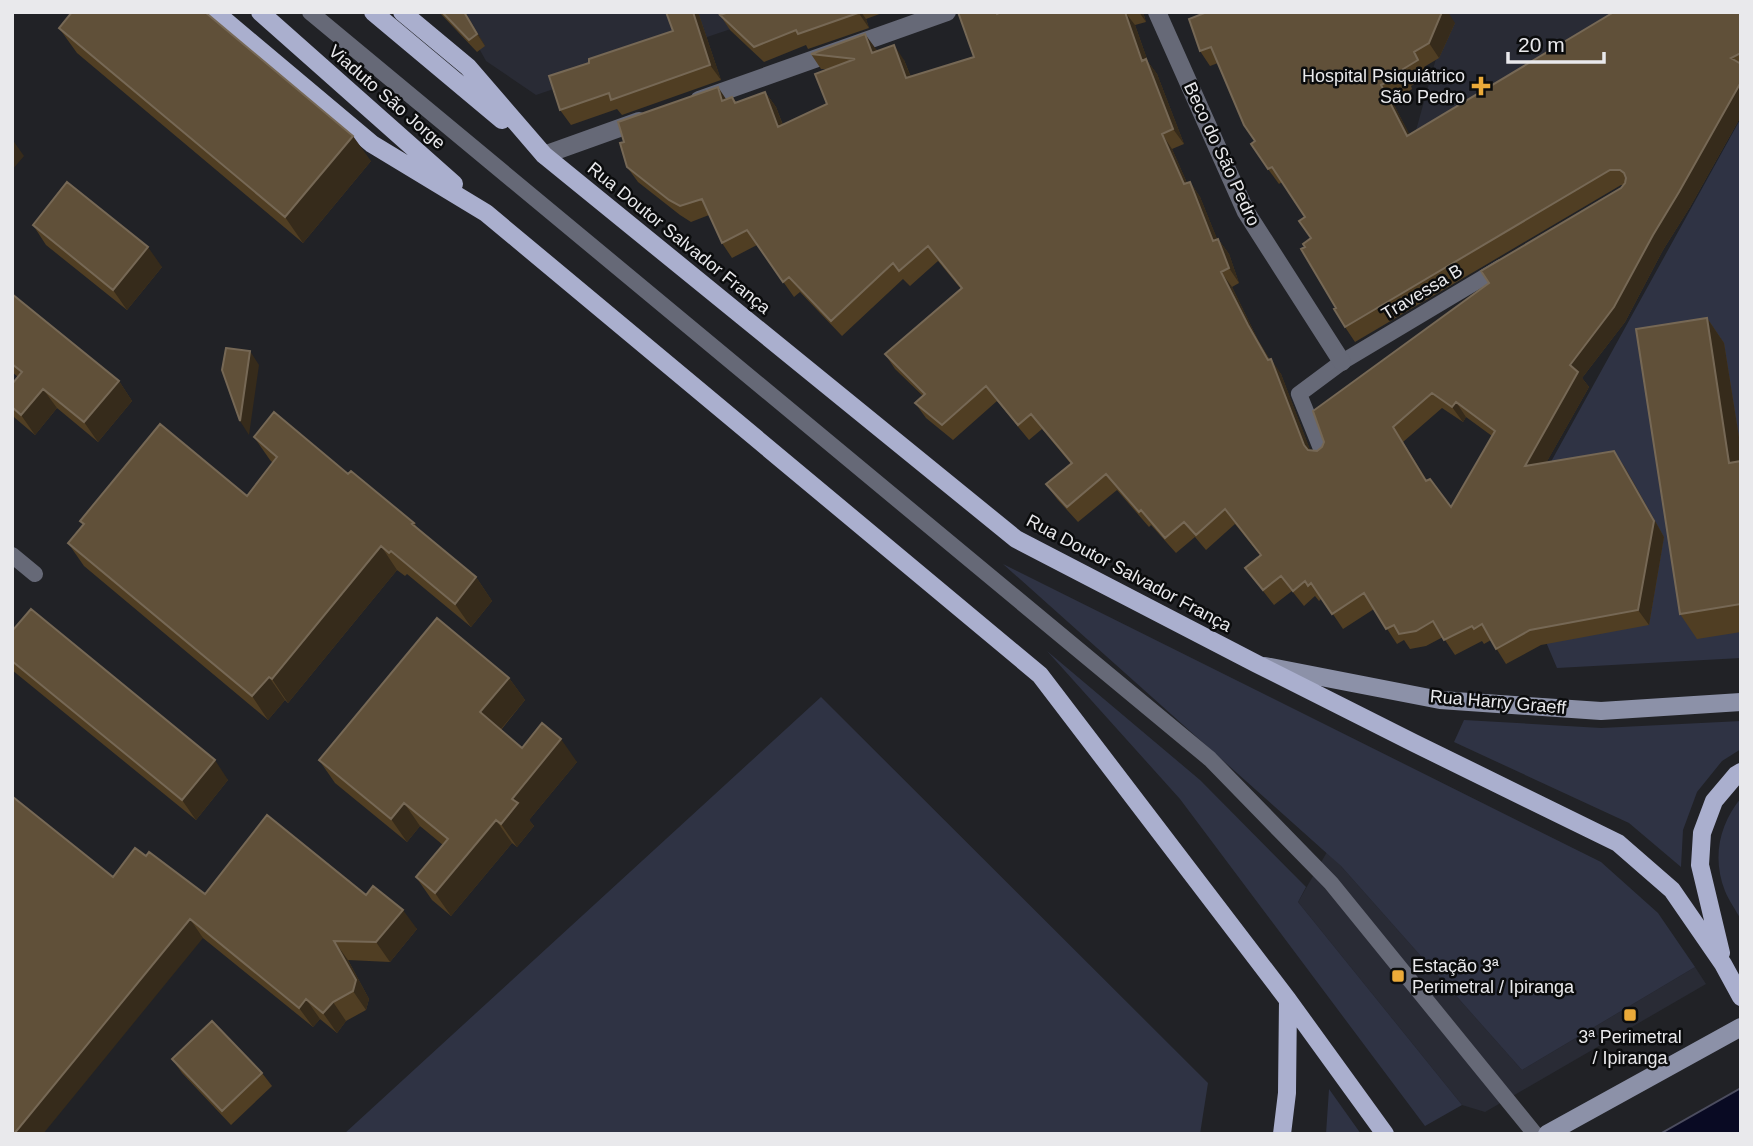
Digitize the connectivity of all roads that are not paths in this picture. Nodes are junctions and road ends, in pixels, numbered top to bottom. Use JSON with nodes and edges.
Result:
{"nodes":[{"id":1,"x":215,"y":12,"type":"edge"},
{"id":2,"x":260,"y":12,"type":"edge"},
{"id":3,"x":310,"y":12,"type":"edge"},
{"id":4,"x":373,"y":12,"type":"edge"},
{"id":5,"x":402,"y":12,"type":"edge"},
{"id":6,"x":947,"y":12,"type":"edge"},
{"id":7,"x":1157,"y":12,"type":"edge"},
{"id":8,"x":687,"y":104,"type":"edge"},
{"id":9,"x":661,"y":113,"type":"edge"},
{"id":10,"x":544,"y":155,"type":"junction"},
{"id":11,"x":486,"y":213,"type":"junction"},
{"id":12,"x":1519,"y":257,"type":"edge"},
{"id":13,"x":1342,"y":362,"type":"junction"},
{"id":14,"x":1324,"y":456,"type":"edge"},
{"id":15,"x":12,"y":555,"type":"edge"},
{"id":16,"x":35,"y":574,"type":"dead end"},
{"id":17,"x":1257,"y":664,"type":"junction"},
{"id":18,"x":1741,"y":702,"type":"edge"},
{"id":19,"x":1741,"y":772,"type":"edge"},
{"id":20,"x":1723,"y":964,"type":"junction"},
{"id":21,"x":1741,"y":997,"type":"edge"},
{"id":22,"x":1288,"y":1000,"type":"junction"},
{"id":23,"x":1741,"y":1027,"type":"edge"},
{"id":24,"x":1282,"y":1134,"type":"edge"},
{"id":25,"x":1385,"y":1134,"type":"edge"},
{"id":26,"x":1535,"y":1134,"type":"edge"},
{"id":27,"x":1547,"y":1134,"type":"edge"}],
"edges":[{"from":1,"to":11,"type":"main road"},
{"from":2,"to":11,"type":"main road","name":"Viaduto São Jorge"},
{"from":3,"to":26,"type":"lane","name":"Viaduto São Jorge"},
{"from":4,"to":10,"type":"main road"},
{"from":5,"to":10,"type":"main road","name":"Rua Doutor Salvador França"},
{"from":6,"to":8,"type":"street"},
{"from":7,"to":13,"type":"street","name":"Beco do São Pedro"},
{"from":9,"to":10,"type":"street"},
{"from":10,"to":17,"type":"main road","name":"Rua Doutor Salvador França"},
{"from":11,"to":22,"type":"main road"},
{"from":12,"to":13,"type":"lane","name":"Travessa B"},
{"from":13,"to":14,"type":"lane","name":"Travessa B"},
{"from":15,"to":16,"type":"lane"},
{"from":17,"to":18,"type":"main road","name":"Rua Harry Graeff"},
{"from":17,"to":20,"type":"main road","name":"Rua Doutor Salvador França"},
{"from":19,"to":20,"type":"main road"},
{"from":20,"to":21,"type":"main road","name":"Rua Doutor Salvador França"},
{"from":22,"to":24,"type":"main road"},
{"from":22,"to":25,"type":"main road"},
{"from":23,"to":27,"type":"main road"}]}
